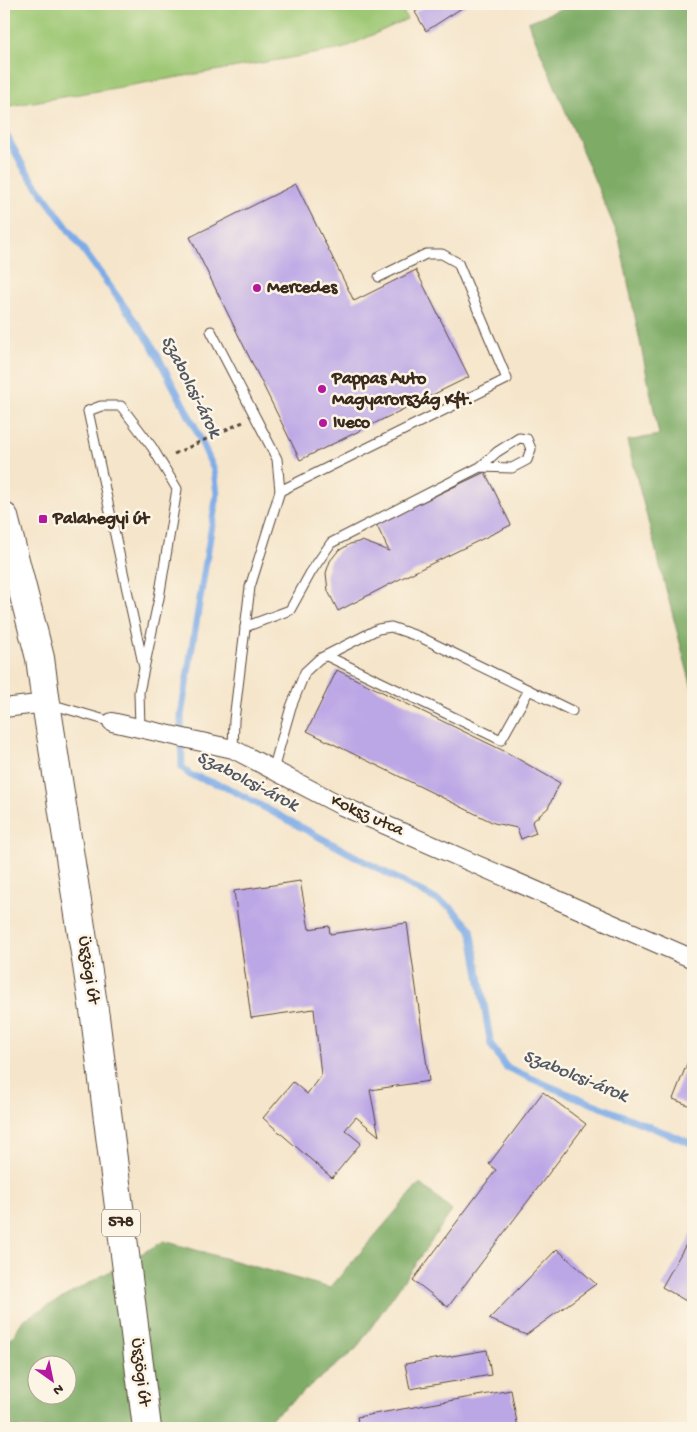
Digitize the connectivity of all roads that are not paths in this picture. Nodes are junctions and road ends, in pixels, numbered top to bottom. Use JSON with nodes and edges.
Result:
{"nodes":[{"id":1,"x":379,"y":277,"type":"dead end"},
{"id":2,"x":211,"y":332,"type":"dead end"},
{"id":3,"x":480,"y":467,"type":"junction"},
{"id":4,"x":280,"y":491,"type":"junction"},
{"id":5,"x":4,"y":517,"type":"edge"},
{"id":6,"x":245,"y":627,"type":"junction"},
{"id":7,"x":327,"y":656,"type":"junction"},
{"id":8,"x":144,"y":668,"type":"junction"},
{"id":9,"x":529,"y":690,"type":"junction"},
{"id":10,"x":46,"y":703,"type":"junction"},
{"id":11,"x":4,"y":708,"type":"edge"},
{"id":12,"x":572,"y":711,"type":"dead end"},
{"id":13,"x":112,"y":722,"type":"joint"},
{"id":14,"x":140,"y":728,"type":"junction"},
{"id":15,"x":233,"y":749,"type":"junction"},
{"id":16,"x":274,"y":770,"type":"junction"},
{"id":17,"x":692,"y":957,"type":"edge"},
{"id":18,"x":147,"y":1428,"type":"edge"}],
"edges":[{"from":1,"to":4,"type":"lane"},
{"from":2,"to":4,"type":"lane"},
{"from":3,"to":3,"type":"lane"},
{"from":3,"to":6,"type":"lane"},
{"from":4,"to":6,"type":"lane"},
{"from":5,"to":10,"type":"main road","name":"Üszögi út","number":"578"},
{"from":6,"to":15,"type":"lane"},
{"from":7,"to":9,"type":"lane"},
{"from":7,"to":9,"type":"lane"},
{"from":7,"to":16,"type":"lane"},
{"from":8,"to":8,"type":"lane"},
{"from":8,"to":14,"type":"lane"},
{"from":9,"to":12,"type":"lane"},
{"from":10,"to":11,"type":"street","name":"Koksz utca"},
{"from":10,"to":13,"type":"lane","name":"Koksz utca"},
{"from":10,"to":18,"type":"main road","name":"Üszögi út","number":"578"},
{"from":13,"to":14,"type":"street","name":"Koksz utca"},
{"from":14,"to":15,"type":"street","name":"Koksz utca"},
{"from":15,"to":16,"type":"street","name":"Koksz utca"},
{"from":16,"to":17,"type":"street","name":"Koksz utca"}]}
